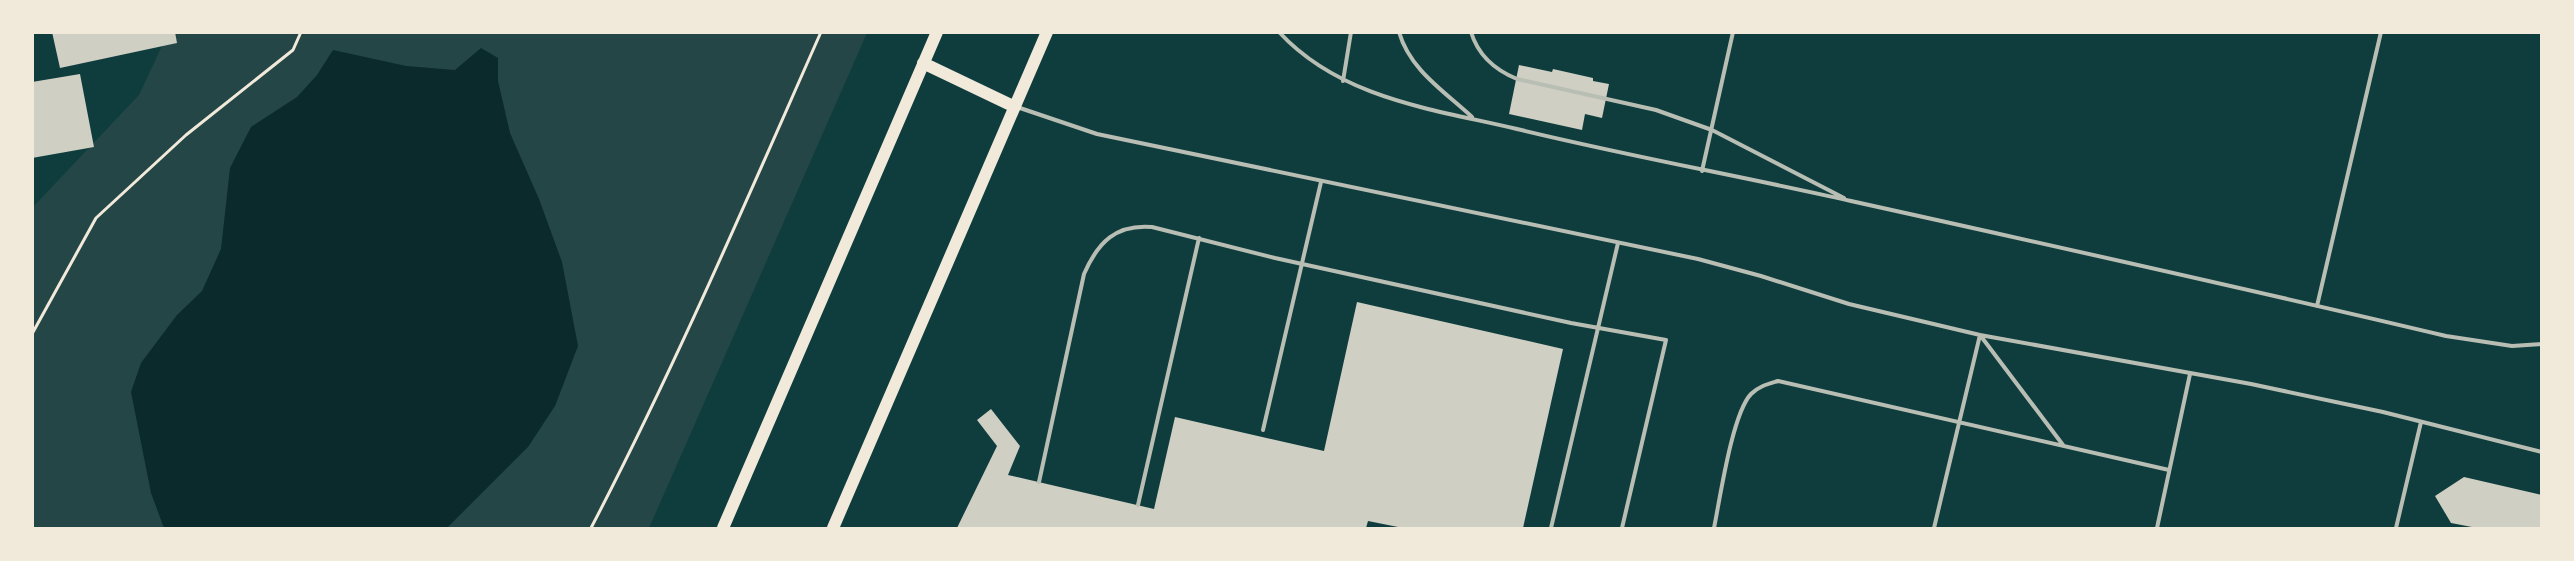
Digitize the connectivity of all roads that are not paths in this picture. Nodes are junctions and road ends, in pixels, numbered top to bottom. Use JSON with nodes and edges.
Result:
{"nodes":[{"id":1,"x":936,"y":32,"type":"edge"},
{"id":2,"x":1047,"y":32,"type":"edge"},
{"id":3,"x":1278,"y":32,"type":"edge"},
{"id":4,"x":1350,"y":32,"type":"edge"},
{"id":5,"x":1398,"y":32,"type":"edge"},
{"id":6,"x":1471,"y":32,"type":"edge"},
{"id":7,"x":1733,"y":32,"type":"edge"},
{"id":8,"x":2381,"y":32,"type":"edge"},
{"id":9,"x":923,"y":63,"type":"junction"},
{"id":10,"x":1343,"y":81,"type":"junction"},
{"id":11,"x":1015,"y":107,"type":"junction"},
{"id":12,"x":1474,"y":119,"type":"junction"},
{"id":13,"x":1712,"y":130,"type":"junction"},
{"id":14,"x":1702,"y":171,"type":"junction"},
{"id":15,"x":1321,"y":182,"type":"junction"},
{"id":16,"x":1848,"y":200,"type":"junction"},
{"id":17,"x":1199,"y":238,"type":"junction"},
{"id":18,"x":1618,"y":243,"type":"junction"},
{"id":19,"x":1301,"y":263,"type":"junction"},
{"id":20,"x":2317,"y":306,"type":"junction"},
{"id":21,"x":1597,"y":326,"type":"junction"},
{"id":22,"x":1980,"y":335,"type":"junction"},
{"id":23,"x":2542,"y":344,"type":"edge"},
{"id":24,"x":2190,"y":374,"type":"junction"},
{"id":25,"x":1959,"y":420,"type":"junction"},
{"id":26,"x":2421,"y":422,"type":"junction"},
{"id":27,"x":1262,"y":430,"type":"dead end"},
{"id":28,"x":2063,"y":446,"type":"junction"},
{"id":29,"x":2542,"y":452,"type":"edge"},
{"id":30,"x":2169,"y":470,"type":"junction"},
{"id":31,"x":1039,"y":482,"type":"dead end"},
{"id":32,"x":1138,"y":505,"type":"dead end"},
{"id":33,"x":723,"y":528,"type":"edge"},
{"id":34,"x":834,"y":528,"type":"edge"},
{"id":35,"x":1551,"y":528,"type":"edge"},
{"id":36,"x":1622,"y":528,"type":"edge"},
{"id":37,"x":1714,"y":528,"type":"edge"},
{"id":38,"x":1934,"y":528,"type":"edge"},
{"id":39,"x":2157,"y":528,"type":"edge"},
{"id":40,"x":2396,"y":528,"type":"edge"}],
"edges":[{"from":1,"to":9,"type":"main road"},
{"from":2,"to":11,"type":"main road"},
{"from":3,"to":10,"type":"lane"},
{"from":4,"to":10,"type":"lane"},
{"from":5,"to":12,"type":"lane"},
{"from":6,"to":13,"type":"lane"},
{"from":7,"to":13,"type":"lane"},
{"from":8,"to":20,"type":"lane"},
{"from":9,"to":11,"type":"main road"},
{"from":9,"to":33,"type":"main road"},
{"from":10,"to":12,"type":"lane"},
{"from":11,"to":15,"type":"lane"},
{"from":11,"to":34,"type":"main road"},
{"from":12,"to":14,"type":"lane"},
{"from":13,"to":14,"type":"lane"},
{"from":13,"to":16,"type":"lane"},
{"from":14,"to":16,"type":"lane"},
{"from":15,"to":18,"type":"lane"},
{"from":15,"to":19,"type":"lane"},
{"from":16,"to":20,"type":"lane"},
{"from":17,"to":19,"type":"lane"},
{"from":17,"to":31,"type":"lane"},
{"from":17,"to":32,"type":"lane"},
{"from":18,"to":21,"type":"lane"},
{"from":18,"to":22,"type":"lane"},
{"from":19,"to":21,"type":"lane"},
{"from":19,"to":27,"type":"lane"},
{"from":20,"to":23,"type":"lane"},
{"from":21,"to":35,"type":"lane"},
{"from":21,"to":36,"type":"lane"},
{"from":22,"to":24,"type":"lane"},
{"from":22,"to":25,"type":"lane"},
{"from":22,"to":28,"type":"lane"},
{"from":24,"to":26,"type":"lane"},
{"from":24,"to":30,"type":"lane"},
{"from":25,"to":28,"type":"lane"},
{"from":25,"to":37,"type":"lane"},
{"from":25,"to":38,"type":"lane"},
{"from":26,"to":29,"type":"lane"},
{"from":26,"to":40,"type":"lane"},
{"from":28,"to":30,"type":"lane"},
{"from":30,"to":39,"type":"lane"}]}
